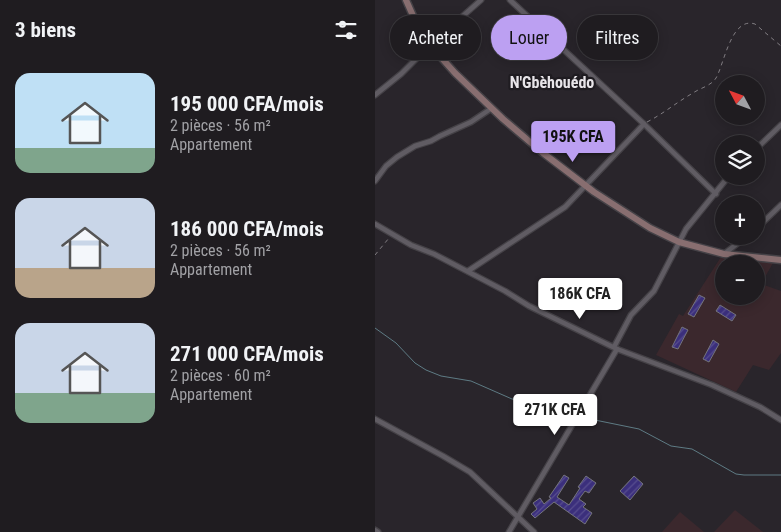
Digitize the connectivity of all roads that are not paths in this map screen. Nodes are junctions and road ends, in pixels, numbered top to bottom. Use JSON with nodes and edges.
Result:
{"nodes":[{"id":1,"x":406,"y":0,"type":"edge"},
{"id":2,"x":481,"y":0,"type":"edge"},
{"id":3,"x":510,"y":0,"type":"edge"},
{"id":4,"x":413,"y":15,"type":"edge"},
{"id":5,"x":464,"y":15,"type":"edge"},
{"id":6,"x":415,"y":60,"type":"edge"},
{"id":7,"x":443,"y":60,"type":"edge"},
{"id":8,"x":375,"y":95,"type":"edge"},
{"id":9,"x":491,"y":108,"type":"junction"},
{"id":10,"x":644,"y":124,"type":"junction"},
{"id":11,"x":781,"y":125,"type":"edge"},
{"id":12,"x":765,"y":140,"type":"edge"},
{"id":13,"x":375,"y":181,"type":"edge"},
{"id":14,"x":722,"y":185,"type":"edge"},
{"id":15,"x":585,"y":186,"type":"junction"},
{"id":16,"x":716,"y":194,"type":"junction"},
{"id":17,"x":781,"y":205,"type":"edge"},
{"id":18,"x":765,"y":220,"type":"edge"},
{"id":19,"x":375,"y":224,"type":"edge"},
{"id":20,"x":679,"y":242,"type":"junction"},
{"id":21,"x":736,"y":245,"type":"edge"},
{"id":22,"x":724,"y":254,"type":"junction"},
{"id":23,"x":781,"y":260,"type":"edge"},
{"id":24,"x":468,"y":271,"type":"junction"},
{"id":25,"x":616,"y":348,"type":"junction"},
{"id":26,"x":375,"y":419,"type":"edge"},
{"id":27,"x":781,"y":420,"type":"edge"},
{"id":28,"x":519,"y":516,"type":"junction"},
{"id":29,"x":509,"y":532,"type":"edge"},
{"id":30,"x":534,"y":532,"type":"edge"}],
"edges":[{"from":1,"to":4,"type":"street"},
{"from":2,"to":5,"type":"street"},
{"from":3,"to":10,"type":"street"},
{"from":6,"to":8,"type":"street"},
{"from":7,"to":9,"type":"street"},
{"from":9,"to":13,"type":"street"},
{"from":9,"to":15,"type":"street"},
{"from":10,"to":15,"type":"street"},
{"from":10,"to":16,"type":"street"},
{"from":11,"to":12,"type":"street"},
{"from":14,"to":16,"type":"street"},
{"from":15,"to":20,"type":"street"},
{"from":15,"to":24,"type":"street"},
{"from":16,"to":20,"type":"street"},
{"from":17,"to":18,"type":"street"},
{"from":19,"to":24,"type":"street"},
{"from":20,"to":22,"type":"street"},
{"from":20,"to":25,"type":"street"},
{"from":21,"to":22,"type":"street"},
{"from":22,"to":23,"type":"street"},
{"from":24,"to":25,"type":"street"},
{"from":25,"to":27,"type":"street"},
{"from":25,"to":28,"type":"street"},
{"from":26,"to":28,"type":"street"},
{"from":28,"to":29,"type":"street"},
{"from":28,"to":30,"type":"street"}]}
